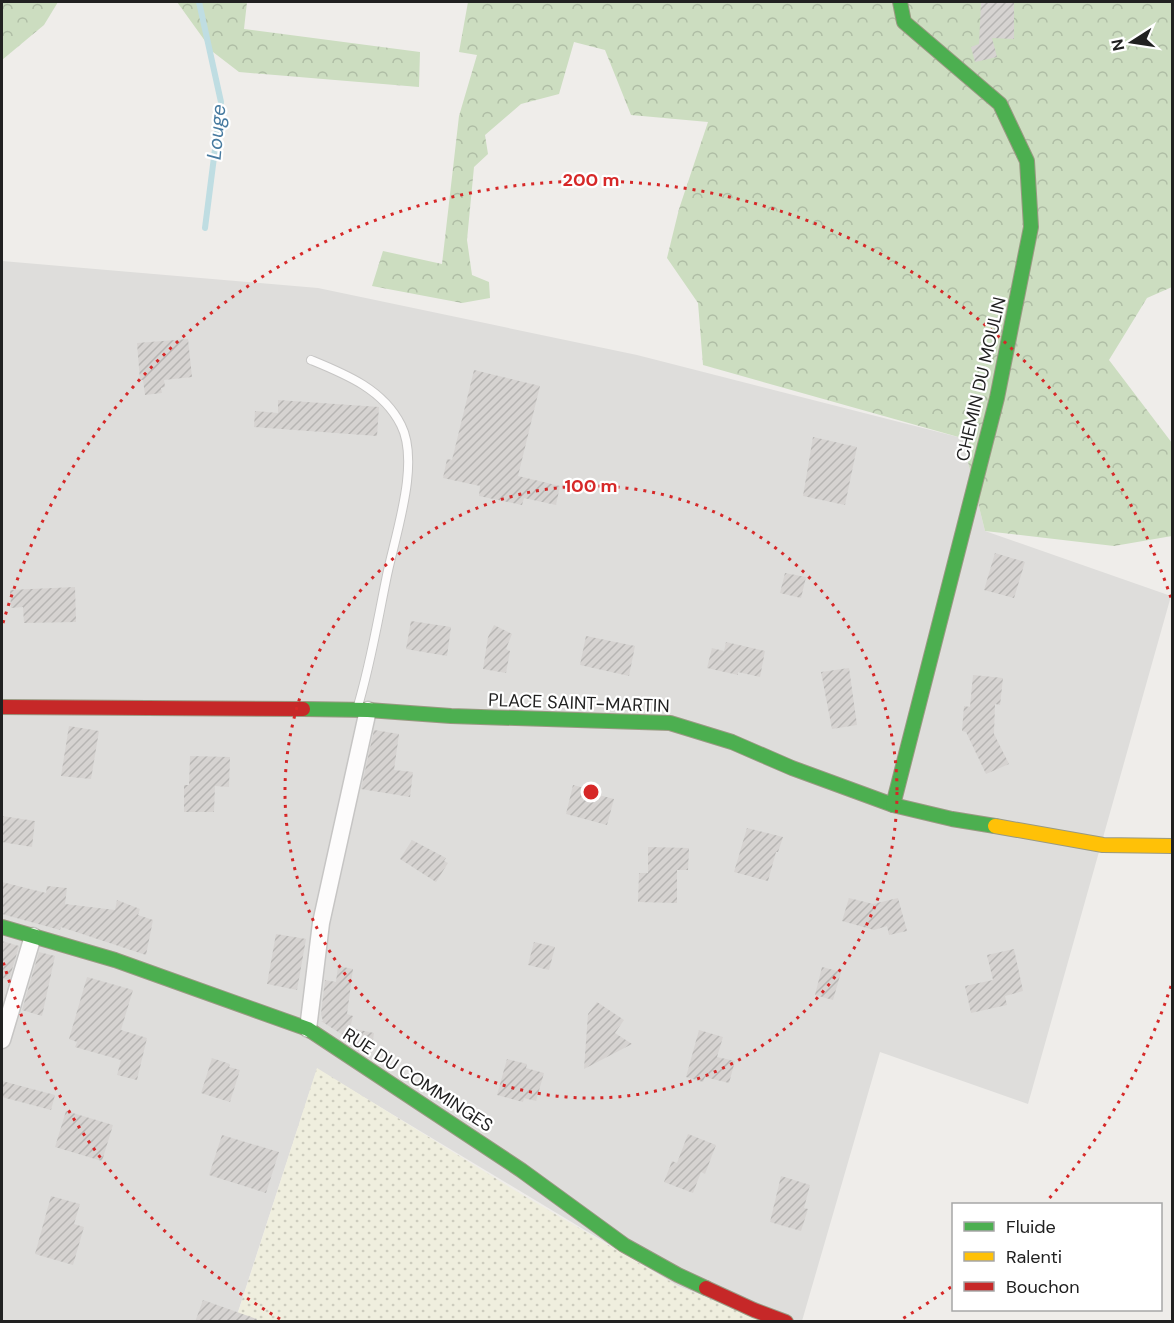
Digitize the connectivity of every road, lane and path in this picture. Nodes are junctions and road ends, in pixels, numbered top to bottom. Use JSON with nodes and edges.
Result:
{"nodes":[{"id":1,"x":900,"y":2,"type":"edge"},
{"id":2,"x":311,"y":360,"type":"dead end"},
{"id":3,"x":2,"y":707,"type":"edge"},
{"id":4,"x":362,"y":710,"type":"junction"},
{"id":5,"x":893,"y":805,"type":"junction"},
{"id":6,"x":1173,"y":846,"type":"edge"},
{"id":7,"x":2,"y":927,"type":"edge"},
{"id":8,"x":33,"y":936,"type":"junction"},
{"id":9,"x":308,"y":1029,"type":"junction"},
{"id":10,"x":2,"y":1040,"type":"edge"},
{"id":11,"x":786,"y":1322,"type":"edge"}],
"edges":[{"from":1,"to":5,"type":"street","name":"CHEMIN DU MOULIN"},
{"from":2,"to":4,"type":"lane"},
{"from":3,"to":4,"type":"street","name":"PLACE SAINT-MARTIN"},
{"from":4,"to":5,"type":"street","name":"PLACE SAINT-MARTIN"},
{"from":4,"to":9,"type":"street"},
{"from":5,"to":6,"type":"street","name":"PLACE SAINT-MARTIN"},
{"from":7,"to":8,"type":"street","name":"RUE DU COMMINGES"},
{"from":8,"to":9,"type":"street","name":"RUE DU COMMINGES"},
{"from":8,"to":10,"type":"street"},
{"from":9,"to":11,"type":"street","name":"RUE DU COMMINGES"}]}
